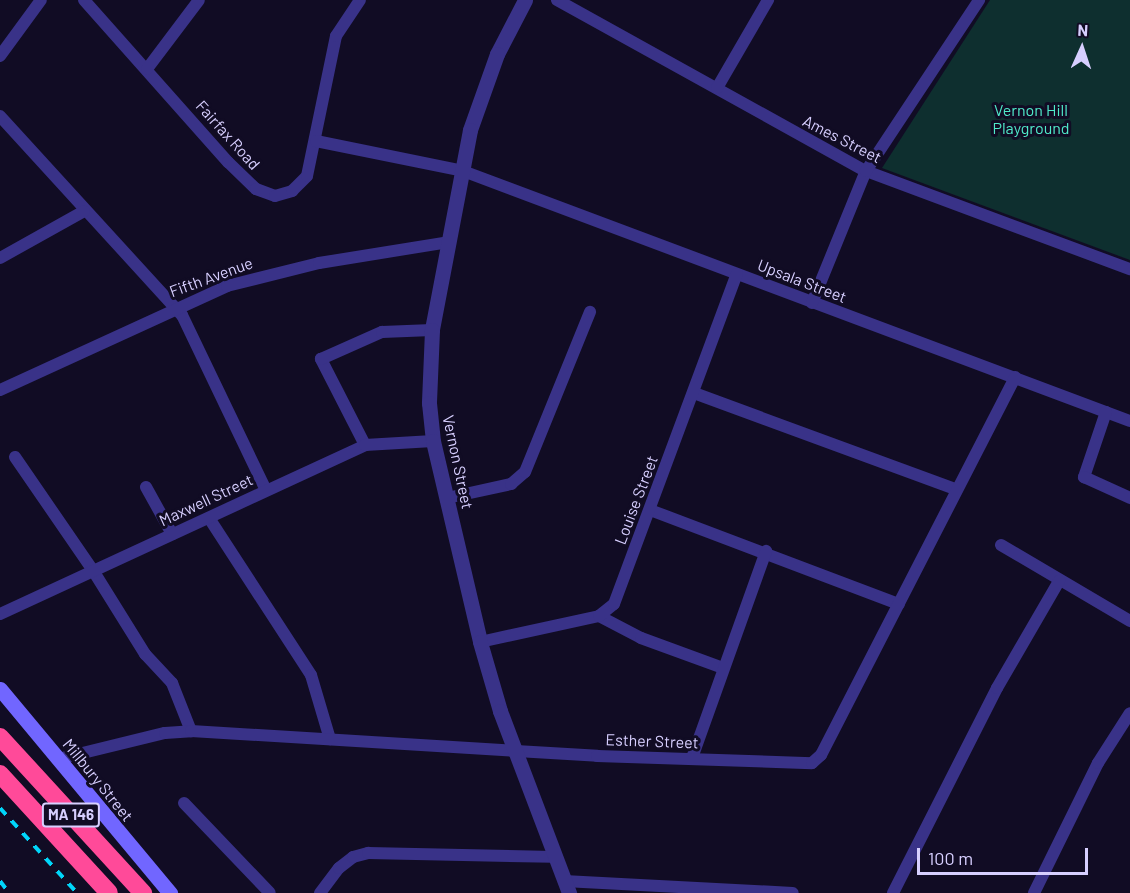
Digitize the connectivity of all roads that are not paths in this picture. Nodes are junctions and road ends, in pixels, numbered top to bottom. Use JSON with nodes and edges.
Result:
{"nodes":[{"id":1,"x":41,"y":0,"type":"edge"},
{"id":2,"x":84,"y":0,"type":"edge"},
{"id":3,"x":199,"y":0,"type":"edge"},
{"id":4,"x":360,"y":0,"type":"edge"},
{"id":5,"x":525,"y":0,"type":"edge"},
{"id":6,"x":556,"y":0,"type":"edge"},
{"id":7,"x":768,"y":0,"type":"edge"},
{"id":8,"x":979,"y":0,"type":"edge"},
{"id":9,"x":0,"y":56,"type":"edge"},
{"id":10,"x":147,"y":69,"type":"junction"},
{"id":11,"x":717,"y":88,"type":"junction"},
{"id":12,"x":0,"y":116,"type":"edge"},
{"id":13,"x":316,"y":141,"type":"junction"},
{"id":14,"x":463,"y":171,"type":"junction"},
{"id":15,"x":866,"y":171,"type":"junction"},
{"id":16,"x":84,"y":211,"type":"junction"},
{"id":17,"x":448,"y":242,"type":"junction"},
{"id":18,"x":0,"y":258,"type":"edge"},
{"id":19,"x":1130,"y":269,"type":"edge"},
{"id":20,"x":737,"y":274,"type":"junction"},
{"id":21,"x":812,"y":303,"type":"junction"},
{"id":22,"x":172,"y":309,"type":"junction"},
{"id":23,"x":591,"y":312,"type":"dead end"},
{"id":24,"x":432,"y":330,"type":"junction"},
{"id":25,"x":1015,"y":377,"type":"junction"},
{"id":26,"x":0,"y":390,"type":"edge"},
{"id":27,"x":694,"y":393,"type":"junction"},
{"id":28,"x":1106,"y":412,"type":"junction"},
{"id":29,"x":1130,"y":421,"type":"edge"},
{"id":30,"x":433,"y":441,"type":"junction"},
{"id":31,"x":364,"y":445,"type":"junction"},
{"id":32,"x":15,"y":457,"type":"dead end"},
{"id":33,"x":146,"y":487,"type":"dead end"},
{"id":34,"x":266,"y":490,"type":"junction"},
{"id":35,"x":957,"y":490,"type":"junction"},
{"id":36,"x":447,"y":498,"type":"junction"},
{"id":37,"x":1130,"y":498,"type":"edge"},
{"id":38,"x":650,"y":510,"type":"junction"},
{"id":39,"x":209,"y":518,"type":"junction"},
{"id":40,"x":172,"y":534,"type":"junction"},
{"id":41,"x":1001,"y":544,"type":"dead end"},
{"id":42,"x":766,"y":551,"type":"junction"},
{"id":43,"x":94,"y":572,"type":"junction"},
{"id":44,"x":1059,"y":581,"type":"junction"},
{"id":45,"x":899,"y":604,"type":"junction"},
{"id":46,"x":0,"y":614,"type":"edge"},
{"id":47,"x":599,"y":616,"type":"junction"},
{"id":48,"x":1130,"y":621,"type":"edge"},
{"id":49,"x":480,"y":642,"type":"junction"},
{"id":50,"x":723,"y":668,"type":"junction"},
{"id":51,"x":0,"y":689,"type":"edge"},
{"id":52,"x":1130,"y":713,"type":"edge"},
{"id":53,"x":191,"y":731,"type":"junction"},
{"id":54,"x":0,"y":737,"type":"edge"},
{"id":55,"x":330,"y":739,"type":"junction"},
{"id":56,"x":515,"y":749,"type":"junction"},
{"id":57,"x":692,"y":758,"type":"junction"},
{"id":58,"x":58,"y":759,"type":"junction"},
{"id":59,"x":0,"y":774,"type":"edge"},
{"id":60,"x":184,"y":803,"type":"dead end"},
{"id":61,"x":553,"y":857,"type":"junction"},
{"id":62,"x":566,"y":887,"type":"edge"},
{"id":63,"x":109,"y":893,"type":"edge"},
{"id":64,"x":143,"y":893,"type":"edge"},
{"id":65,"x":170,"y":893,"type":"edge"},
{"id":66,"x":270,"y":893,"type":"edge"},
{"id":67,"x":320,"y":893,"type":"edge"},
{"id":68,"x":793,"y":893,"type":"edge"},
{"id":69,"x":893,"y":893,"type":"edge"},
{"id":70,"x":1034,"y":893,"type":"edge"}],
"edges":[{"from":1,"to":9,"type":"street"},
{"from":2,"to":10,"type":"street","name":"Fairfax Road"},
{"from":3,"to":10,"type":"street"},
{"from":4,"to":13,"type":"street","name":"Fairfax Road"},
{"from":5,"to":14,"type":"street","name":"Vernon Street"},
{"from":6,"to":11,"type":"street","name":"Ames Street"},
{"from":7,"to":11,"type":"street"},
{"from":8,"to":15,"type":"street"},
{"from":10,"to":13,"type":"street","name":"Fairfax Road"},
{"from":11,"to":15,"type":"street","name":"Ames Street"},
{"from":12,"to":16,"type":"street"},
{"from":13,"to":14,"type":"street","name":"Upsala Street"},
{"from":14,"to":17,"type":"street","name":"Vernon Street"},
{"from":14,"to":20,"type":"street","name":"Upsala Street"},
{"from":15,"to":19,"type":"street","name":"Ames Street"},
{"from":15,"to":21,"type":"street"},
{"from":16,"to":18,"type":"street"},
{"from":16,"to":22,"type":"street"},
{"from":17,"to":22,"type":"street","name":"Fifth Avenue"},
{"from":17,"to":24,"type":"street","name":"Vernon Street"},
{"from":20,"to":21,"type":"street","name":"Upsala Street"},
{"from":20,"to":27,"type":"street","name":"Louise Street"},
{"from":21,"to":25,"type":"street","name":"Upsala Street"},
{"from":22,"to":26,"type":"street","name":"Fifth Avenue"},
{"from":22,"to":34,"type":"street"},
{"from":23,"to":36,"type":"street"},
{"from":24,"to":30,"type":"street","name":"Vernon Street"},
{"from":24,"to":31,"type":"street"},
{"from":25,"to":28,"type":"street","name":"Upsala Street"},
{"from":25,"to":35,"type":"street","name":"Esther Street"},
{"from":27,"to":35,"type":"street"},
{"from":27,"to":38,"type":"street","name":"Louise Street"},
{"from":28,"to":29,"type":"street","name":"Upsala Street"},
{"from":28,"to":37,"type":"street"},
{"from":30,"to":31,"type":"street","name":"Maxwell Street"},
{"from":30,"to":36,"type":"street","name":"Vernon Street"},
{"from":31,"to":34,"type":"street","name":"Maxwell Street"},
{"from":32,"to":43,"type":"street"},
{"from":33,"to":40,"type":"street"},
{"from":34,"to":39,"type":"street","name":"Maxwell Street"},
{"from":35,"to":45,"type":"street","name":"Esther Street"},
{"from":36,"to":49,"type":"street","name":"Vernon Street"},
{"from":38,"to":42,"type":"street"},
{"from":38,"to":47,"type":"street","name":"Louise Street"},
{"from":39,"to":40,"type":"street","name":"Maxwell Street"},
{"from":39,"to":55,"type":"street"},
{"from":40,"to":43,"type":"street","name":"Maxwell Street"},
{"from":41,"to":44,"type":"street"},
{"from":42,"to":45,"type":"street"},
{"from":42,"to":50,"type":"street"},
{"from":43,"to":46,"type":"street","name":"Maxwell Street"},
{"from":43,"to":53,"type":"street"},
{"from":44,"to":48,"type":"street"},
{"from":44,"to":69,"type":"street"},
{"from":45,"to":57,"type":"street","name":"Esther Street"},
{"from":47,"to":49,"type":"street"},
{"from":47,"to":50,"type":"street"},
{"from":49,"to":56,"type":"street","name":"Vernon Street"},
{"from":50,"to":57,"type":"street"},
{"from":51,"to":58,"type":"main road","name":"Millbury Street"},
{"from":52,"to":70,"type":"street"},
{"from":53,"to":55,"type":"street","name":"Esther Street"},
{"from":53,"to":58,"type":"street","name":"Esther Street"},
{"from":54,"to":64,"type":"highway","number":"MA 146"},
{"from":55,"to":56,"type":"street","name":"Esther Street"},
{"from":56,"to":57,"type":"street","name":"Esther Street"},
{"from":56,"to":61,"type":"street","name":"Vernon Street"},
{"from":58,"to":65,"type":"main road","name":"Millbury Street"},
{"from":59,"to":63,"type":"highway","number":"MA 146"},
{"from":60,"to":66,"type":"street"},
{"from":61,"to":62,"type":"street","name":"Vernon Street"},
{"from":61,"to":67,"type":"street"},
{"from":62,"to":68,"type":"street"}]}
